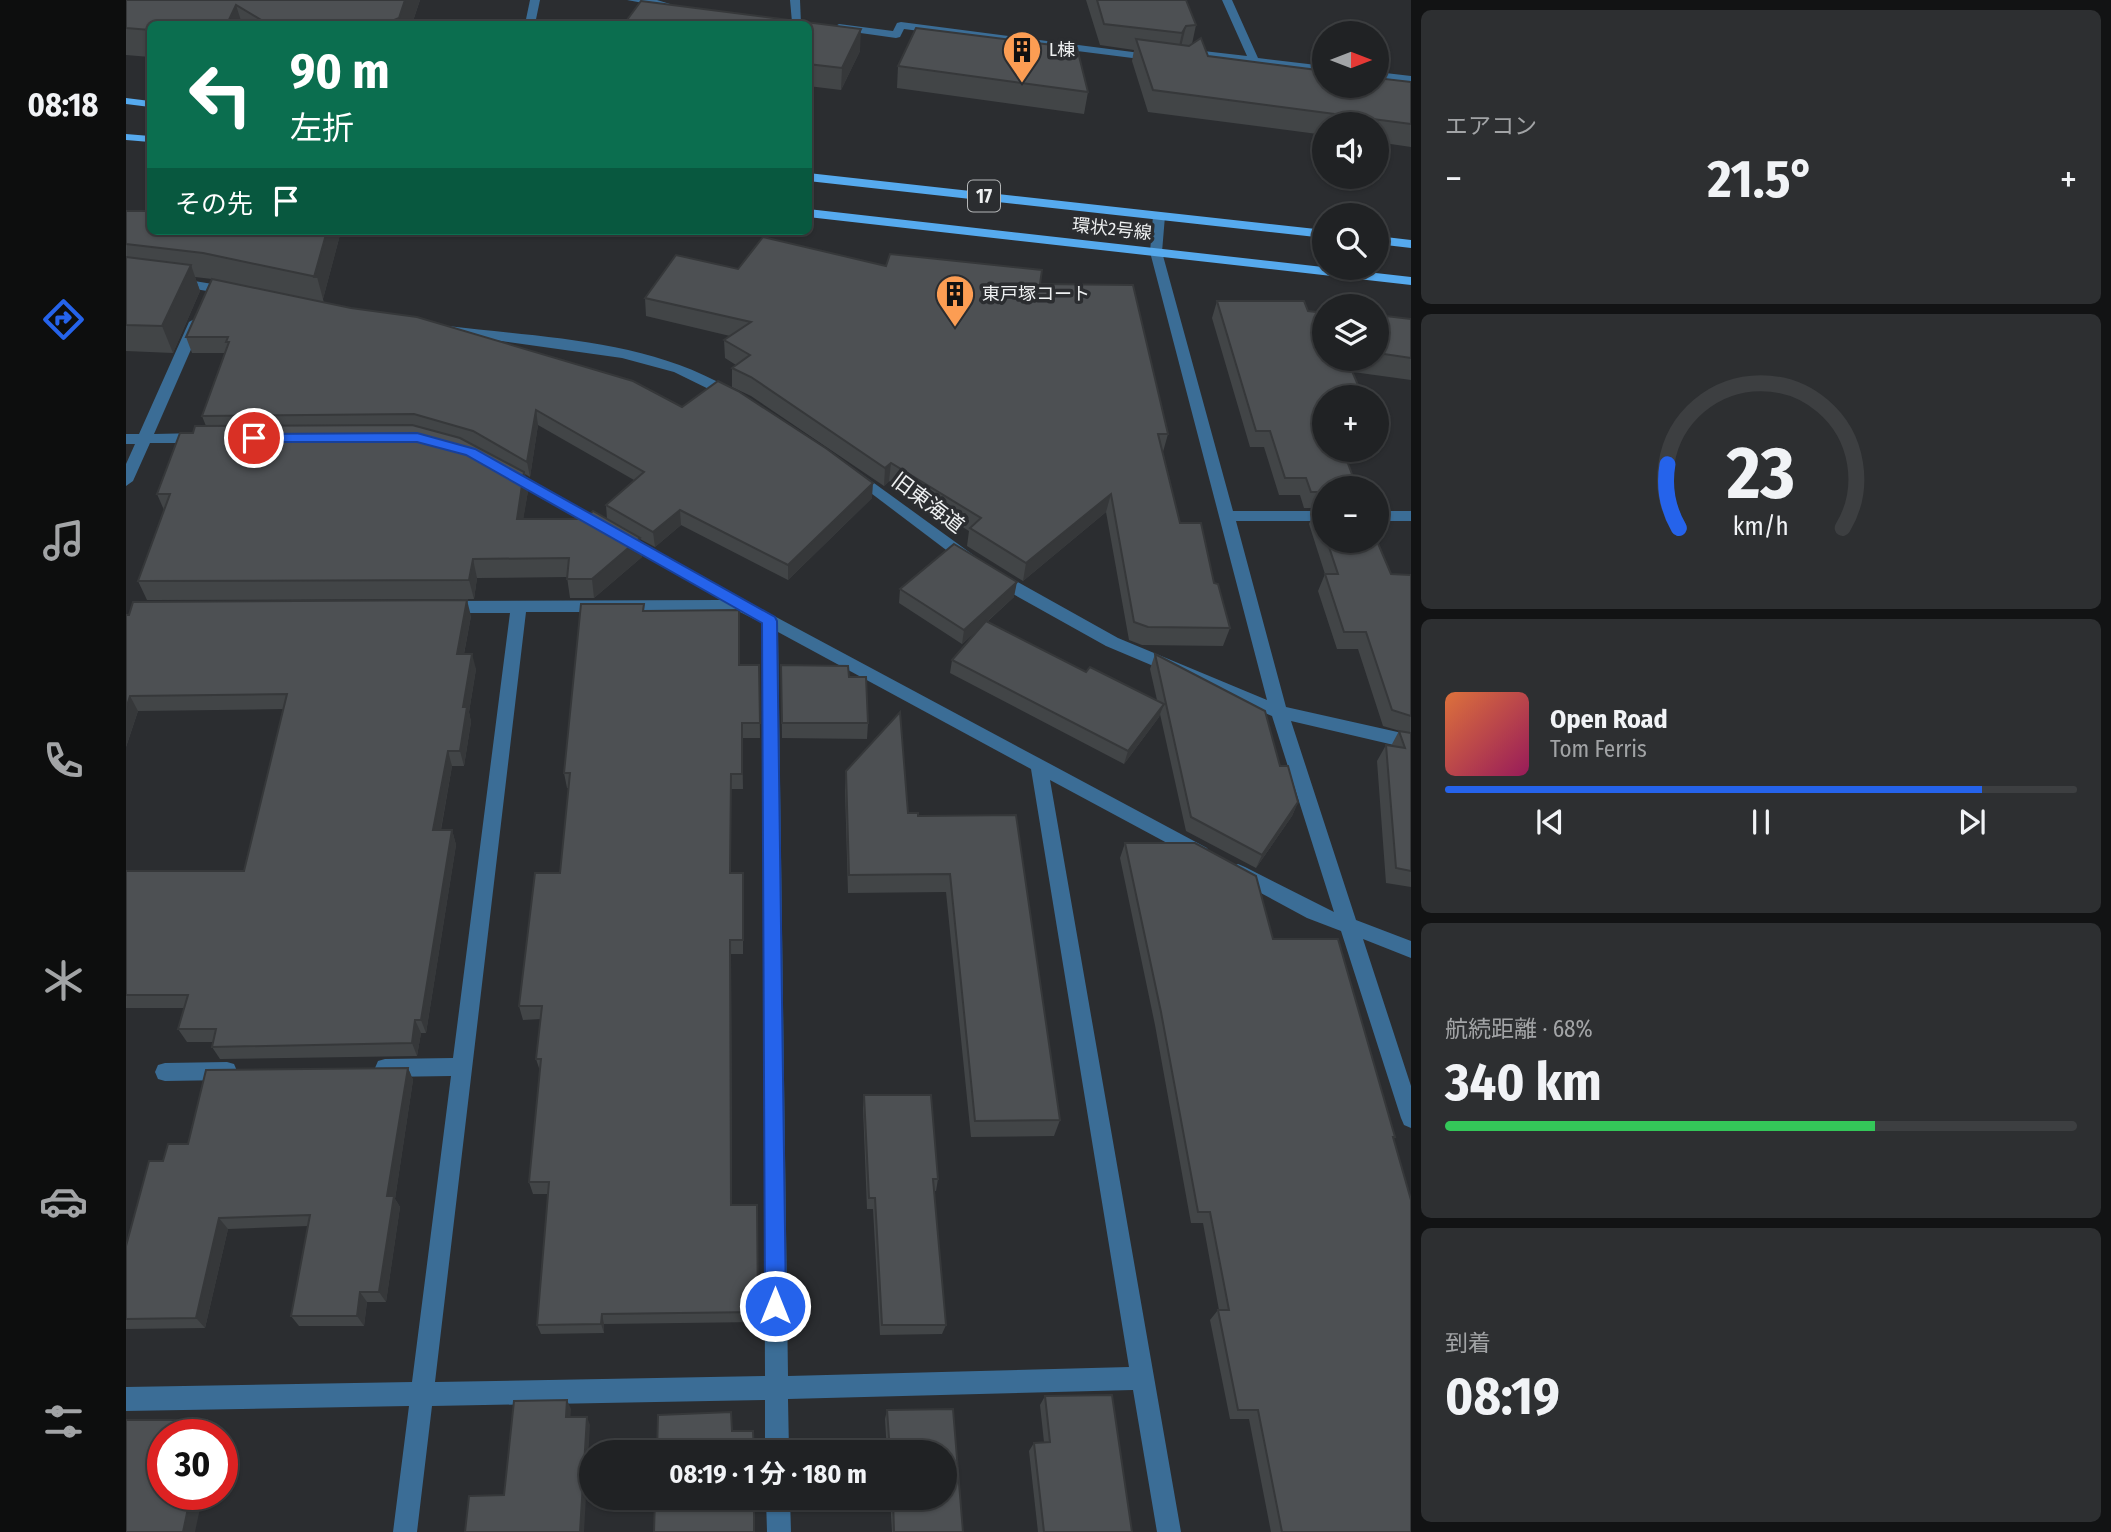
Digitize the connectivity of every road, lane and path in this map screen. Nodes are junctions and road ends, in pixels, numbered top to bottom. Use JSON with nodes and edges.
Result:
{"nodes":[{"id":1,"x":535,"y":0,"type":"edge"},
{"id":2,"x":632,"y":0,"type":"edge"},
{"id":3,"x":795,"y":0,"type":"edge"},
{"id":4,"x":1227,"y":0,"type":"edge"},
{"id":5,"x":674,"y":5,"type":"edge"},
{"id":6,"x":783,"y":20,"type":"edge"},
{"id":7,"x":531,"y":21,"type":"edge"},
{"id":8,"x":790,"y":21,"type":"edge"},
{"id":9,"x":797,"y":21,"type":"edge"},
{"id":10,"x":822,"y":25,"type":"edge"},
{"id":11,"x":1170,"y":60,"type":"edge"},
{"id":12,"x":1254,"y":60,"type":"junction"},
{"id":13,"x":1184,"y":62,"type":"edge"},
{"id":14,"x":1312,"y":67,"type":"edge"},
{"id":15,"x":1390,"y":77,"type":"edge"},
{"id":16,"x":1411,"y":79,"type":"edge"},
{"id":17,"x":126,"y":101,"type":"edge"},
{"id":18,"x":147,"y":104,"type":"edge"},
{"id":19,"x":126,"y":137,"type":"edge"},
{"id":20,"x":147,"y":139,"type":"edge"},
{"id":21,"x":812,"y":177,"type":"edge"},
{"id":22,"x":812,"y":213,"type":"edge"},
{"id":23,"x":1159,"y":216,"type":"junction"},
{"id":24,"x":1312,"y":233,"type":"edge"},
{"id":25,"x":1389,"y":241,"type":"edge"},
{"id":26,"x":1411,"y":244,"type":"edge"},
{"id":27,"x":1156,"y":252,"type":"junction"},
{"id":28,"x":163,"y":280,"type":"edge"},
{"id":29,"x":1411,"y":281,"type":"edge"},
{"id":30,"x":251,"y":295,"type":"edge"},
{"id":31,"x":206,"y":299,"type":"junction"},
{"id":32,"x":432,"y":329,"type":"edge"},
{"id":33,"x":745,"y":401,"type":"edge"},
{"id":34,"x":145,"y":438,"type":"junction"},
{"id":35,"x":213,"y":438,"type":"edge"},
{"id":36,"x":126,"y":439,"type":"edge"},
{"id":37,"x":494,"y":464,"type":"edge"},
{"id":38,"x":844,"y":467,"type":"edge"},
{"id":39,"x":126,"y":481,"type":"edge"},
{"id":40,"x":1227,"y":516,"type":"junction"},
{"id":41,"x":1312,"y":516,"type":"edge"},
{"id":42,"x":1389,"y":516,"type":"edge"},
{"id":43,"x":1411,"y":516,"type":"edge"},
{"id":44,"x":743,"y":606,"type":"junction"},
{"id":45,"x":519,"y":607,"type":"junction"},
{"id":46,"x":424,"y":608,"type":"edge"},
{"id":47,"x":770,"y":621,"type":"junction"},
{"id":48,"x":1279,"y":712,"type":"junction"},
{"id":49,"x":1411,"y":742,"type":"edge"},
{"id":50,"x":1039,"y":767,"type":"junction"},
{"id":51,"x":1348,"y":925,"type":"junction"},
{"id":52,"x":1411,"y":950,"type":"edge"},
{"id":53,"x":463,"y":1067,"type":"junction"},
{"id":54,"x":368,"y":1069,"type":"edge"},
{"id":55,"x":246,"y":1071,"type":"edge"},
{"id":56,"x":164,"y":1072,"type":"dead end"},
{"id":57,"x":1411,"y":1118,"type":"edge"},
{"id":58,"x":1141,"y":1378,"type":"junction"},
{"id":59,"x":776,"y":1388,"type":"junction"},
{"id":60,"x":422,"y":1395,"type":"junction"},
{"id":61,"x":126,"y":1399,"type":"edge"},
{"id":62,"x":777,"y":1440,"type":"edge"},
{"id":63,"x":778,"y":1510,"type":"edge"},
{"id":64,"x":405,"y":1532,"type":"edge"},
{"id":65,"x":779,"y":1532,"type":"edge"},
{"id":66,"x":1169,"y":1532,"type":"edge"}],
"edges":[{"from":1,"to":7,"type":"street"},
{"from":2,"to":5,"type":"street"},
{"from":3,"to":9,"type":"street"},
{"from":4,"to":12,"type":"street"},
{"from":6,"to":8,"type":"street"},
{"from":10,"to":11,"type":"street"},
{"from":12,"to":13,"type":"street"},
{"from":12,"to":14,"type":"street"},
{"from":15,"to":16,"type":"street"},
{"from":17,"to":18,"type":"main road"},
{"from":19,"to":20,"type":"main road"},
{"from":21,"to":23,"type":"main road","name":"環状2号線","number":"17"},
{"from":22,"to":27,"type":"main road","name":"環状2号線","number":"17"},
{"from":23,"to":24,"type":"main road","name":"環状2号線","number":"17"},
{"from":23,"to":27,"type":"street"},
{"from":25,"to":26,"type":"main road"},
{"from":27,"to":29,"type":"main road","name":"環状2号線","number":"17"},
{"from":27,"to":40,"type":"street"},
{"from":28,"to":31,"type":"street"},
{"from":30,"to":31,"type":"street"},
{"from":31,"to":34,"type":"street"},
{"from":32,"to":33,"type":"street"},
{"from":34,"to":35,"type":"street"},
{"from":34,"to":36,"type":"street"},
{"from":34,"to":39,"type":"street"},
{"from":37,"to":44,"type":"street"},
{"from":38,"to":48,"type":"street","name":"旧東海道"},
{"from":40,"to":41,"type":"street"},
{"from":40,"to":48,"type":"street"},
{"from":42,"to":43,"type":"street"},
{"from":44,"to":45,"type":"street"},
{"from":44,"to":47,"type":"street"},
{"from":45,"to":46,"type":"street"},
{"from":45,"to":53,"type":"street"},
{"from":47,"to":50,"type":"street"},
{"from":47,"to":59,"type":"street"},
{"from":48,"to":49,"type":"street","name":"旧東海道"},
{"from":48,"to":51,"type":"street"},
{"from":50,"to":51,"type":"street"},
{"from":50,"to":58,"type":"street"},
{"from":51,"to":52,"type":"street"},
{"from":51,"to":57,"type":"street"},
{"from":53,"to":54,"type":"street"},
{"from":53,"to":60,"type":"street"},
{"from":55,"to":56,"type":"street"},
{"from":58,"to":59,"type":"street"},
{"from":58,"to":66,"type":"street"},
{"from":59,"to":60,"type":"street"},
{"from":59,"to":62,"type":"street"},
{"from":60,"to":61,"type":"street"},
{"from":60,"to":64,"type":"street"},
{"from":63,"to":65,"type":"street"}]}
